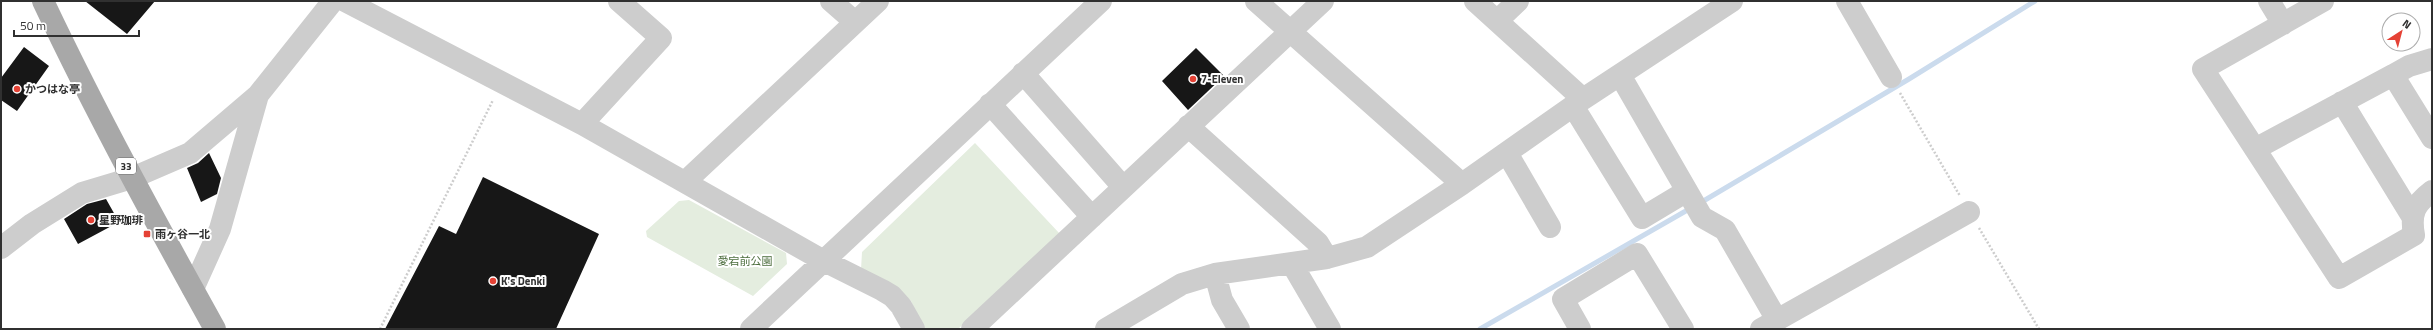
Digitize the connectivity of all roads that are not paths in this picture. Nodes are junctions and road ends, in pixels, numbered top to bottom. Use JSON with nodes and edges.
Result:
{"nodes":[{"id":1,"x":43,"y":1,"type":"edge"},
{"id":2,"x":333,"y":1,"type":"edge"},
{"id":3,"x":345,"y":1,"type":"edge"},
{"id":4,"x":619,"y":1,"type":"edge"},
{"id":5,"x":831,"y":1,"type":"edge"},
{"id":6,"x":878,"y":1,"type":"edge"},
{"id":7,"x":1256,"y":1,"type":"edge"},
{"id":8,"x":1323,"y":1,"type":"edge"},
{"id":9,"x":1475,"y":1,"type":"edge"},
{"id":10,"x":1518,"y":1,"type":"edge"},
{"id":11,"x":1732,"y":1,"type":"edge"},
{"id":12,"x":1847,"y":1,"type":"edge"},
{"id":13,"x":2269,"y":1,"type":"edge"},
{"id":14,"x":2323,"y":1,"type":"edge"},
{"id":15,"x":1096,"y":3,"type":"edge"},
{"id":16,"x":1497,"y":21,"type":"junction"},
{"id":17,"x":855,"y":22,"type":"junction"},
{"id":18,"x":2283,"y":24,"type":"junction"},
{"id":19,"x":1291,"y":32,"type":"junction"},
{"id":20,"x":2432,"y":59,"type":"edge"},
{"id":21,"x":1024,"y":73,"type":"junction"},
{"id":22,"x":1620,"y":75,"type":"junction"},
{"id":23,"x":2393,"y":75,"type":"junction"},
{"id":24,"x":1891,"y":77,"type":"dead end"},
{"id":25,"x":258,"y":95,"type":"junction"},
{"id":26,"x":2342,"y":102,"type":"junction"},
{"id":27,"x":1578,"y":103,"type":"junction"},
{"id":28,"x":990,"y":104,"type":"junction"},
{"id":29,"x":582,"y":124,"type":"junction"},
{"id":30,"x":1188,"y":126,"type":"junction"},
{"id":31,"x":2432,"y":138,"type":"edge"},
{"id":32,"x":2255,"y":149,"type":"junction"},
{"id":33,"x":1507,"y":153,"type":"junction"},
{"id":34,"x":132,"y":178,"type":"junction"},
{"id":35,"x":686,"y":182,"type":"junction"},
{"id":36,"x":1462,"y":184,"type":"junction"},
{"id":37,"x":1123,"y":187,"type":"junction"},
{"id":38,"x":1686,"y":191,"type":"junction"},
{"id":39,"x":2432,"y":192,"type":"edge"},
{"id":40,"x":1969,"y":212,"type":"dead end"},
{"id":41,"x":1092,"y":217,"type":"junction"},
{"id":42,"x":2413,"y":218,"type":"junction"},
{"id":43,"x":1550,"y":228,"type":"dead end"},
{"id":44,"x":1,"y":248,"type":"edge"},
{"id":45,"x":1327,"y":258,"type":"junction"},
{"id":46,"x":824,"y":261,"type":"junction"},
{"id":47,"x":1292,"y":264,"type":"junction"},
{"id":48,"x":1215,"y":274,"type":"junction"},
{"id":49,"x":193,"y":290,"type":"junction"},
{"id":50,"x":1769,"y":324,"type":"edge"},
{"id":51,"x":215,"y":329,"type":"edge"},
{"id":52,"x":750,"y":329,"type":"edge"},
{"id":53,"x":914,"y":329,"type":"edge"},
{"id":54,"x":972,"y":329,"type":"edge"},
{"id":55,"x":1106,"y":329,"type":"edge"},
{"id":56,"x":1239,"y":329,"type":"edge"},
{"id":57,"x":1330,"y":329,"type":"edge"},
{"id":58,"x":1580,"y":329,"type":"edge"},
{"id":59,"x":1684,"y":329,"type":"edge"}],
"edges":[{"from":1,"to":34,"type":"main road","number":"33"},
{"from":2,"to":25,"type":"street"},
{"from":3,"to":29,"type":"street"},
{"from":4,"to":29,"type":"street"},
{"from":5,"to":17,"type":"street"},
{"from":6,"to":17,"type":"street"},
{"from":7,"to":19,"type":"street"},
{"from":8,"to":19,"type":"street"},
{"from":9,"to":16,"type":"street"},
{"from":10,"to":16,"type":"street"},
{"from":11,"to":22,"type":"street"},
{"from":12,"to":24,"type":"street"},
{"from":13,"to":18,"type":"street"},
{"from":14,"to":18,"type":"street"},
{"from":15,"to":21,"type":"street"},
{"from":16,"to":27,"type":"street"},
{"from":17,"to":35,"type":"street"},
{"from":18,"to":32,"type":"street"},
{"from":19,"to":30,"type":"street"},
{"from":19,"to":36,"type":"street"},
{"from":20,"to":23,"type":"street"},
{"from":21,"to":28,"type":"street"},
{"from":21,"to":37,"type":"street"},
{"from":22,"to":27,"type":"street"},
{"from":22,"to":38,"type":"street"},
{"from":23,"to":26,"type":"street"},
{"from":23,"to":31,"type":"street"},
{"from":25,"to":34,"type":"street"},
{"from":25,"to":49,"type":"street"},
{"from":26,"to":32,"type":"street"},
{"from":26,"to":42,"type":"street"},
{"from":27,"to":33,"type":"street"},
{"from":27,"to":38,"type":"street"},
{"from":28,"to":41,"type":"street"},
{"from":28,"to":46,"type":"street"},
{"from":29,"to":35,"type":"street"},
{"from":30,"to":37,"type":"street"},
{"from":30,"to":45,"type":"street"},
{"from":32,"to":42,"type":"street"},
{"from":33,"to":36,"type":"street"},
{"from":33,"to":43,"type":"street"},
{"from":34,"to":44,"type":"street"},
{"from":34,"to":49,"type":"main road","number":"33"},
{"from":35,"to":46,"type":"street"},
{"from":36,"to":45,"type":"street"},
{"from":37,"to":41,"type":"street"},
{"from":38,"to":50,"type":"street"},
{"from":39,"to":42,"type":"street"},
{"from":40,"to":50,"type":"street"},
{"from":41,"to":54,"type":"street"},
{"from":45,"to":47,"type":"street"},
{"from":46,"to":52,"type":"street"},
{"from":46,"to":53,"type":"street"},
{"from":47,"to":48,"type":"street"},
{"from":47,"to":57,"type":"street"},
{"from":48,"to":55,"type":"street"},
{"from":48,"to":56,"type":"street"},
{"from":49,"to":51,"type":"main road","number":"33"},
{"from":58,"to":59,"type":"street"}]}
